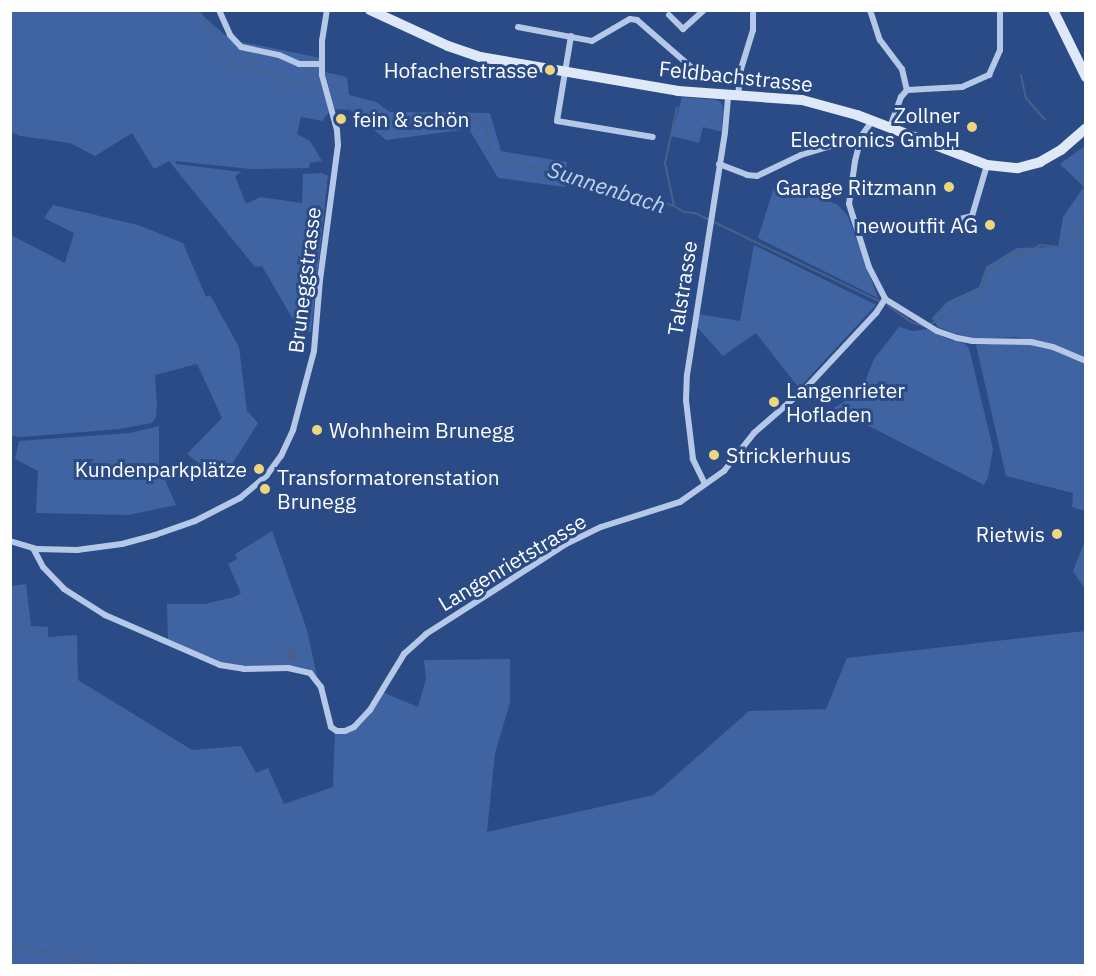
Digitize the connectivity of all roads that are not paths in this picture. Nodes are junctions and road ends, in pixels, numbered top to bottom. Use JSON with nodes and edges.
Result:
{"nodes":[{"id":1,"x":219,"y":10,"type":"edge"},
{"id":2,"x":327,"y":10,"type":"edge"},
{"id":3,"x":370,"y":10,"type":"edge"},
{"id":4,"x":704,"y":10,"type":"edge"},
{"id":5,"x":753,"y":10,"type":"edge"},
{"id":6,"x":870,"y":10,"type":"edge"},
{"id":7,"x":1000,"y":10,"type":"edge"},
{"id":8,"x":1053,"y":10,"type":"edge"},
{"id":9,"x":669,"y":15,"type":"dead end"},
{"id":10,"x":518,"y":27,"type":"dead end"},
{"id":11,"x":571,"y":36,"type":"junction"},
{"id":12,"x":321,"y":64,"type":"junction"},
{"id":13,"x":565,"y":72,"type":"junction"},
{"id":14,"x":1086,"y":76,"type":"edge"},
{"id":15,"x":706,"y":80,"type":"dead end"},
{"id":16,"x":907,"y":90,"type":"junction"},
{"id":17,"x":733,"y":96,"type":"junction"},
{"id":18,"x":872,"y":121,"type":"junction"},
{"id":19,"x":890,"y":127,"type":"junction"},
{"id":20,"x":1086,"y":128,"type":"edge"},
{"id":21,"x":653,"y":137,"type":"dead end"},
{"id":22,"x":861,"y":137,"type":"junction"},
{"id":23,"x":719,"y":164,"type":"junction"},
{"id":24,"x":987,"y":165,"type":"junction"},
{"id":25,"x":960,"y":219,"type":"dead end"},
{"id":26,"x":885,"y":299,"type":"junction"},
{"id":27,"x":1086,"y":361,"type":"edge"},
{"id":28,"x":705,"y":484,"type":"junction"},
{"id":29,"x":10,"y":541,"type":"edge"},
{"id":30,"x":33,"y":548,"type":"junction"}],
"edges":[{"from":1,"to":12,"type":"street"},
{"from":2,"to":12,"type":"street","name":"Bruneggstrasse"},
{"from":3,"to":13,"type":"main road","name":"Feldbachstrasse"},
{"from":4,"to":9,"type":"street"},
{"from":5,"to":17,"type":"street","name":"Talstrasse"},
{"from":6,"to":16,"type":"street"},
{"from":7,"to":16,"type":"street"},
{"from":8,"to":14,"type":"main road"},
{"from":10,"to":11,"type":"street"},
{"from":11,"to":13,"type":"street"},
{"from":11,"to":15,"type":"street"},
{"from":12,"to":30,"type":"street","name":"Bruneggstrasse"},
{"from":13,"to":17,"type":"main road","name":"Feldbachstrasse"},
{"from":13,"to":21,"type":"street"},
{"from":16,"to":19,"type":"street"},
{"from":17,"to":18,"type":"main road","name":"Feldbachstrasse"},
{"from":17,"to":23,"type":"street","name":"Talstrasse"},
{"from":18,"to":19,"type":"main road","name":"Feldbachstrasse"},
{"from":18,"to":22,"type":"street"},
{"from":19,"to":24,"type":"main road","name":"Feldbachstrasse"},
{"from":20,"to":24,"type":"main road","name":"Feldbachstrasse"},
{"from":22,"to":23,"type":"street"},
{"from":22,"to":26,"type":"street"},
{"from":23,"to":28,"type":"street","name":"Talstrasse"},
{"from":24,"to":25,"type":"street"},
{"from":26,"to":27,"type":"street"},
{"from":26,"to":28,"type":"street","name":"Langenrietstrasse"},
{"from":28,"to":30,"type":"street","name":"Langenrietstrasse"},
{"from":29,"to":30,"type":"street","name":"Bruneggstrasse"}]}
